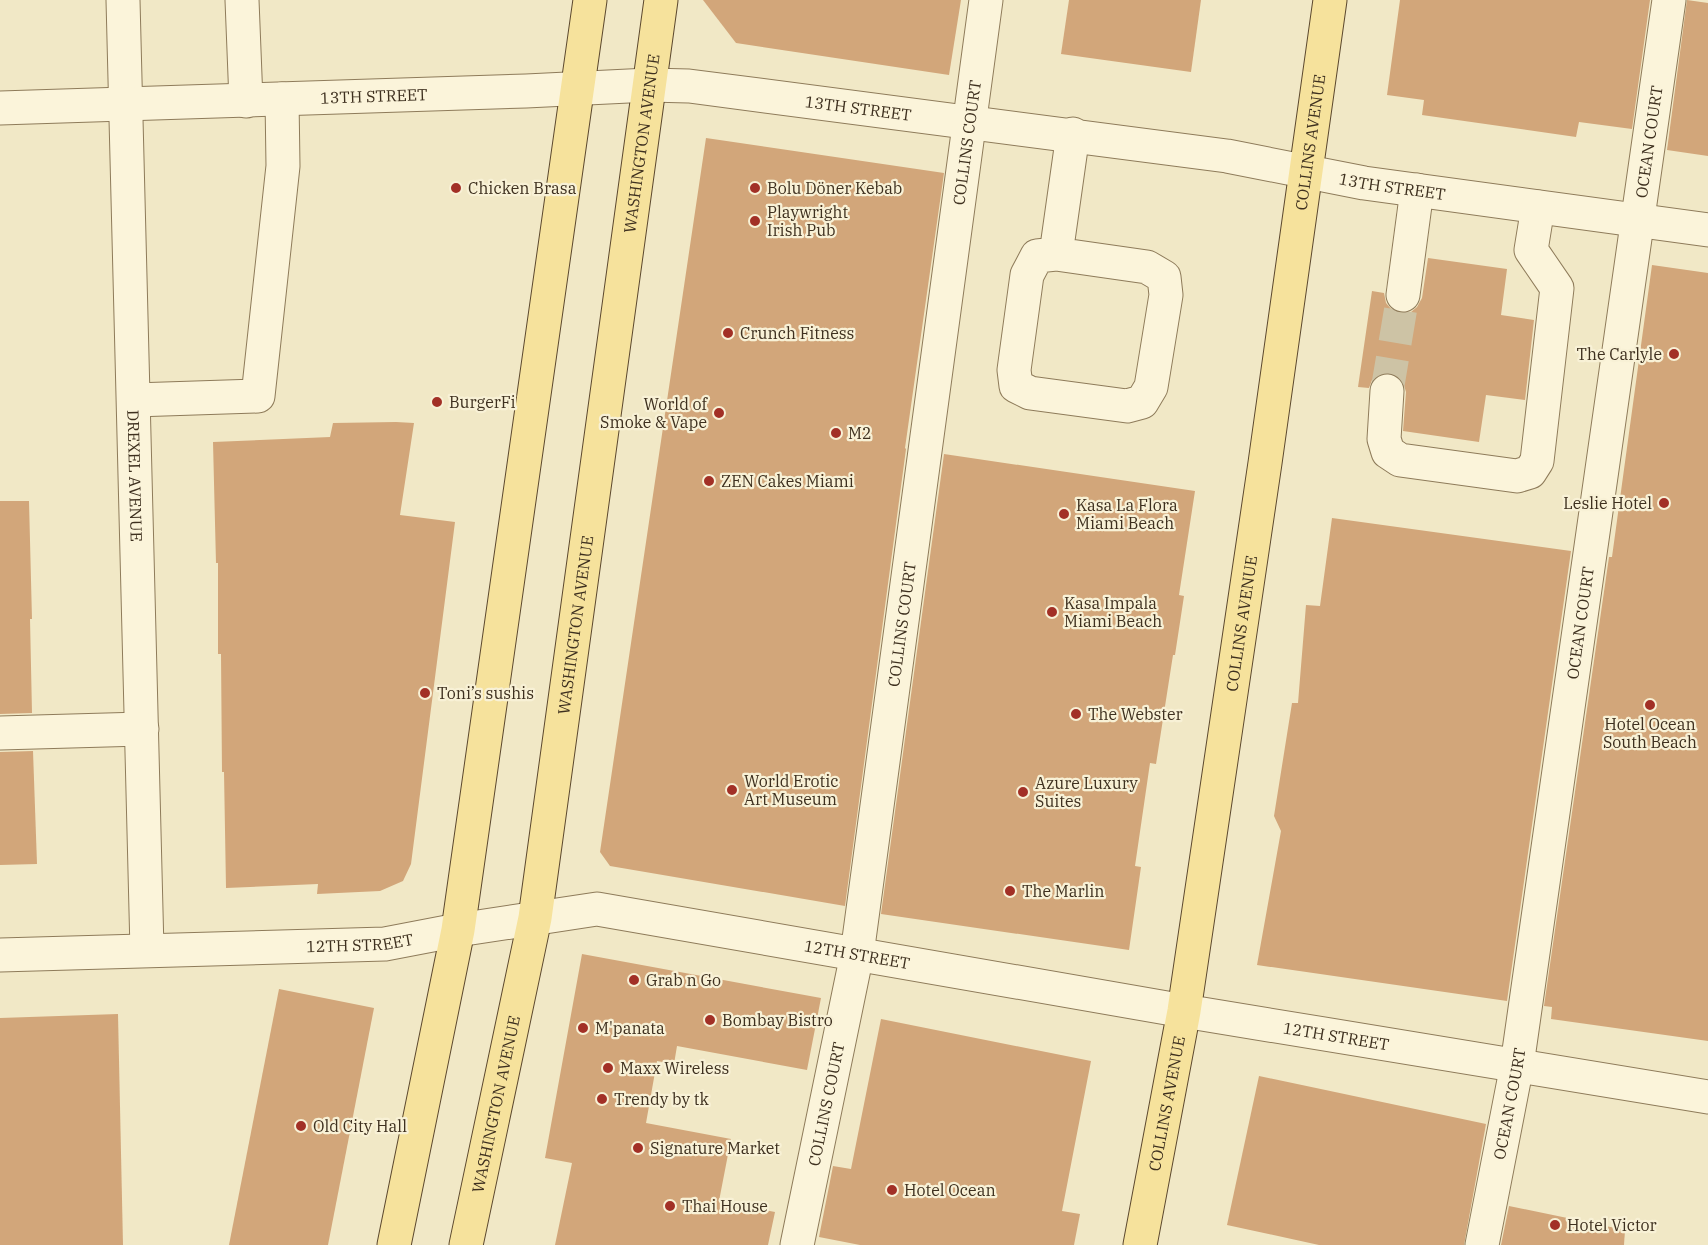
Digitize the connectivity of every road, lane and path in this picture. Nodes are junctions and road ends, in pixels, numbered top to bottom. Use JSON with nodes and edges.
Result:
{"nodes":[{"id":1,"x":123,"y":0,"type":"edge"},
{"id":2,"x":242,"y":0,"type":"edge"},
{"id":3,"x":590,"y":0,"type":"edge"},
{"id":4,"x":661,"y":0,"type":"edge"},
{"id":5,"x":986,"y":0,"type":"edge"},
{"id":6,"x":1330,"y":0,"type":"edge"},
{"id":7,"x":1669,"y":0,"type":"edge"},
{"id":8,"x":649,"y":85,"type":"junction"},
{"id":9,"x":577,"y":88,"type":"junction"},
{"id":10,"x":282,"y":99,"type":"junction"},
{"id":11,"x":246,"y":101,"type":"junction"},
{"id":12,"x":127,"y":105,"type":"junction"},
{"id":13,"x":0,"y":108,"type":"edge"},
{"id":14,"x":970,"y":121,"type":"junction"},
{"id":15,"x":1073,"y":134,"type":"junction"},
{"id":16,"x":1307,"y":171,"type":"junction"},
{"id":17,"x":1417,"y":190,"type":"junction"},
{"id":18,"x":1538,"y":207,"type":"junction"},
{"id":19,"x":1637,"y":220,"type":"junction"},
{"id":20,"x":1708,"y":230,"type":"edge"},
{"id":21,"x":1056,"y":254,"type":"junction"},
{"id":22,"x":1403,"y":295,"type":"tunnel mouth"},
{"id":23,"x":1387,"y":391,"type":"tunnel mouth"},
{"id":24,"x":134,"y":400,"type":"junction"},
{"id":25,"x":142,"y":729,"type":"junction"},
{"id":26,"x":0,"y":733,"type":"edge"},
{"id":27,"x":535,"y":918,"type":"junction"},
{"id":28,"x":458,"y":930,"type":"junction"},
{"id":29,"x":147,"y":950,"type":"junction"},
{"id":30,"x":857,"y":954,"type":"junction"},
{"id":31,"x":0,"y":955,"type":"edge"},
{"id":32,"x":1184,"y":1011,"type":"junction"},
{"id":33,"x":1517,"y":1065,"type":"junction"},
{"id":34,"x":1708,"y":1097,"type":"edge"},
{"id":35,"x":394,"y":1245,"type":"edge"},
{"id":36,"x":466,"y":1245,"type":"edge"},
{"id":37,"x":797,"y":1245,"type":"edge"},
{"id":38,"x":1140,"y":1245,"type":"edge"},
{"id":39,"x":1482,"y":1245,"type":"edge"}],
"edges":[{"from":1,"to":12,"type":"street","name":"DREXEL AVENUE"},
{"from":2,"to":11,"type":"street"},
{"from":3,"to":9,"type":"main road"},
{"from":4,"to":8,"type":"main road","name":"WASHINGTON AVENUE"},
{"from":5,"to":14,"type":"street","name":"COLLINS COURT"},
{"from":6,"to":16,"type":"main road","name":"COLLINS AVENUE"},
{"from":7,"to":19,"type":"street","name":"OCEAN COURT"},
{"from":8,"to":9,"type":"street","name":"13TH STREET"},
{"from":8,"to":14,"type":"street","name":"13TH STREET"},
{"from":8,"to":27,"type":"main road","name":"WASHINGTON AVENUE"},
{"from":9,"to":10,"type":"street","name":"13TH STREET"},
{"from":9,"to":28,"type":"main road"},
{"from":10,"to":11,"type":"street","name":"13TH STREET"},
{"from":10,"to":24,"type":"street"},
{"from":11,"to":12,"type":"street","name":"13TH STREET"},
{"from":12,"to":13,"type":"street","name":"13TH STREET"},
{"from":12,"to":24,"type":"street","name":"DREXEL AVENUE"},
{"from":14,"to":15,"type":"street","name":"13TH STREET"},
{"from":14,"to":30,"type":"street","name":"COLLINS COURT"},
{"from":15,"to":16,"type":"street","name":"13TH STREET"},
{"from":15,"to":21,"type":"street"},
{"from":16,"to":17,"type":"street","name":"13TH STREET"},
{"from":16,"to":32,"type":"main road","name":"COLLINS AVENUE"},
{"from":17,"to":18,"type":"street","name":"13TH STREET"},
{"from":17,"to":22,"type":"street"},
{"from":18,"to":19,"type":"street","name":"13TH STREET"},
{"from":18,"to":23,"type":"street"},
{"from":19,"to":20,"type":"street","name":"13TH STREET"},
{"from":19,"to":33,"type":"street","name":"OCEAN COURT"},
{"from":21,"to":21,"type":"street"},
{"from":24,"to":25,"type":"street","name":"DREXEL AVENUE"},
{"from":25,"to":26,"type":"street"},
{"from":25,"to":29,"type":"street","name":"DREXEL AVENUE"},
{"from":27,"to":28,"type":"street","name":"12TH STREET"},
{"from":27,"to":30,"type":"street","name":"12TH STREET"},
{"from":27,"to":36,"type":"main road","name":"WASHINGTON AVENUE"},
{"from":28,"to":29,"type":"street","name":"12TH STREET"},
{"from":28,"to":35,"type":"main road"},
{"from":29,"to":31,"type":"street","name":"12TH STREET"},
{"from":30,"to":32,"type":"street","name":"12TH STREET"},
{"from":30,"to":37,"type":"street","name":"COLLINS COURT"},
{"from":32,"to":33,"type":"street","name":"12TH STREET"},
{"from":32,"to":38,"type":"main road","name":"COLLINS AVENUE"},
{"from":33,"to":34,"type":"street","name":"12TH STREET"},
{"from":33,"to":39,"type":"street","name":"OCEAN COURT"}]}
